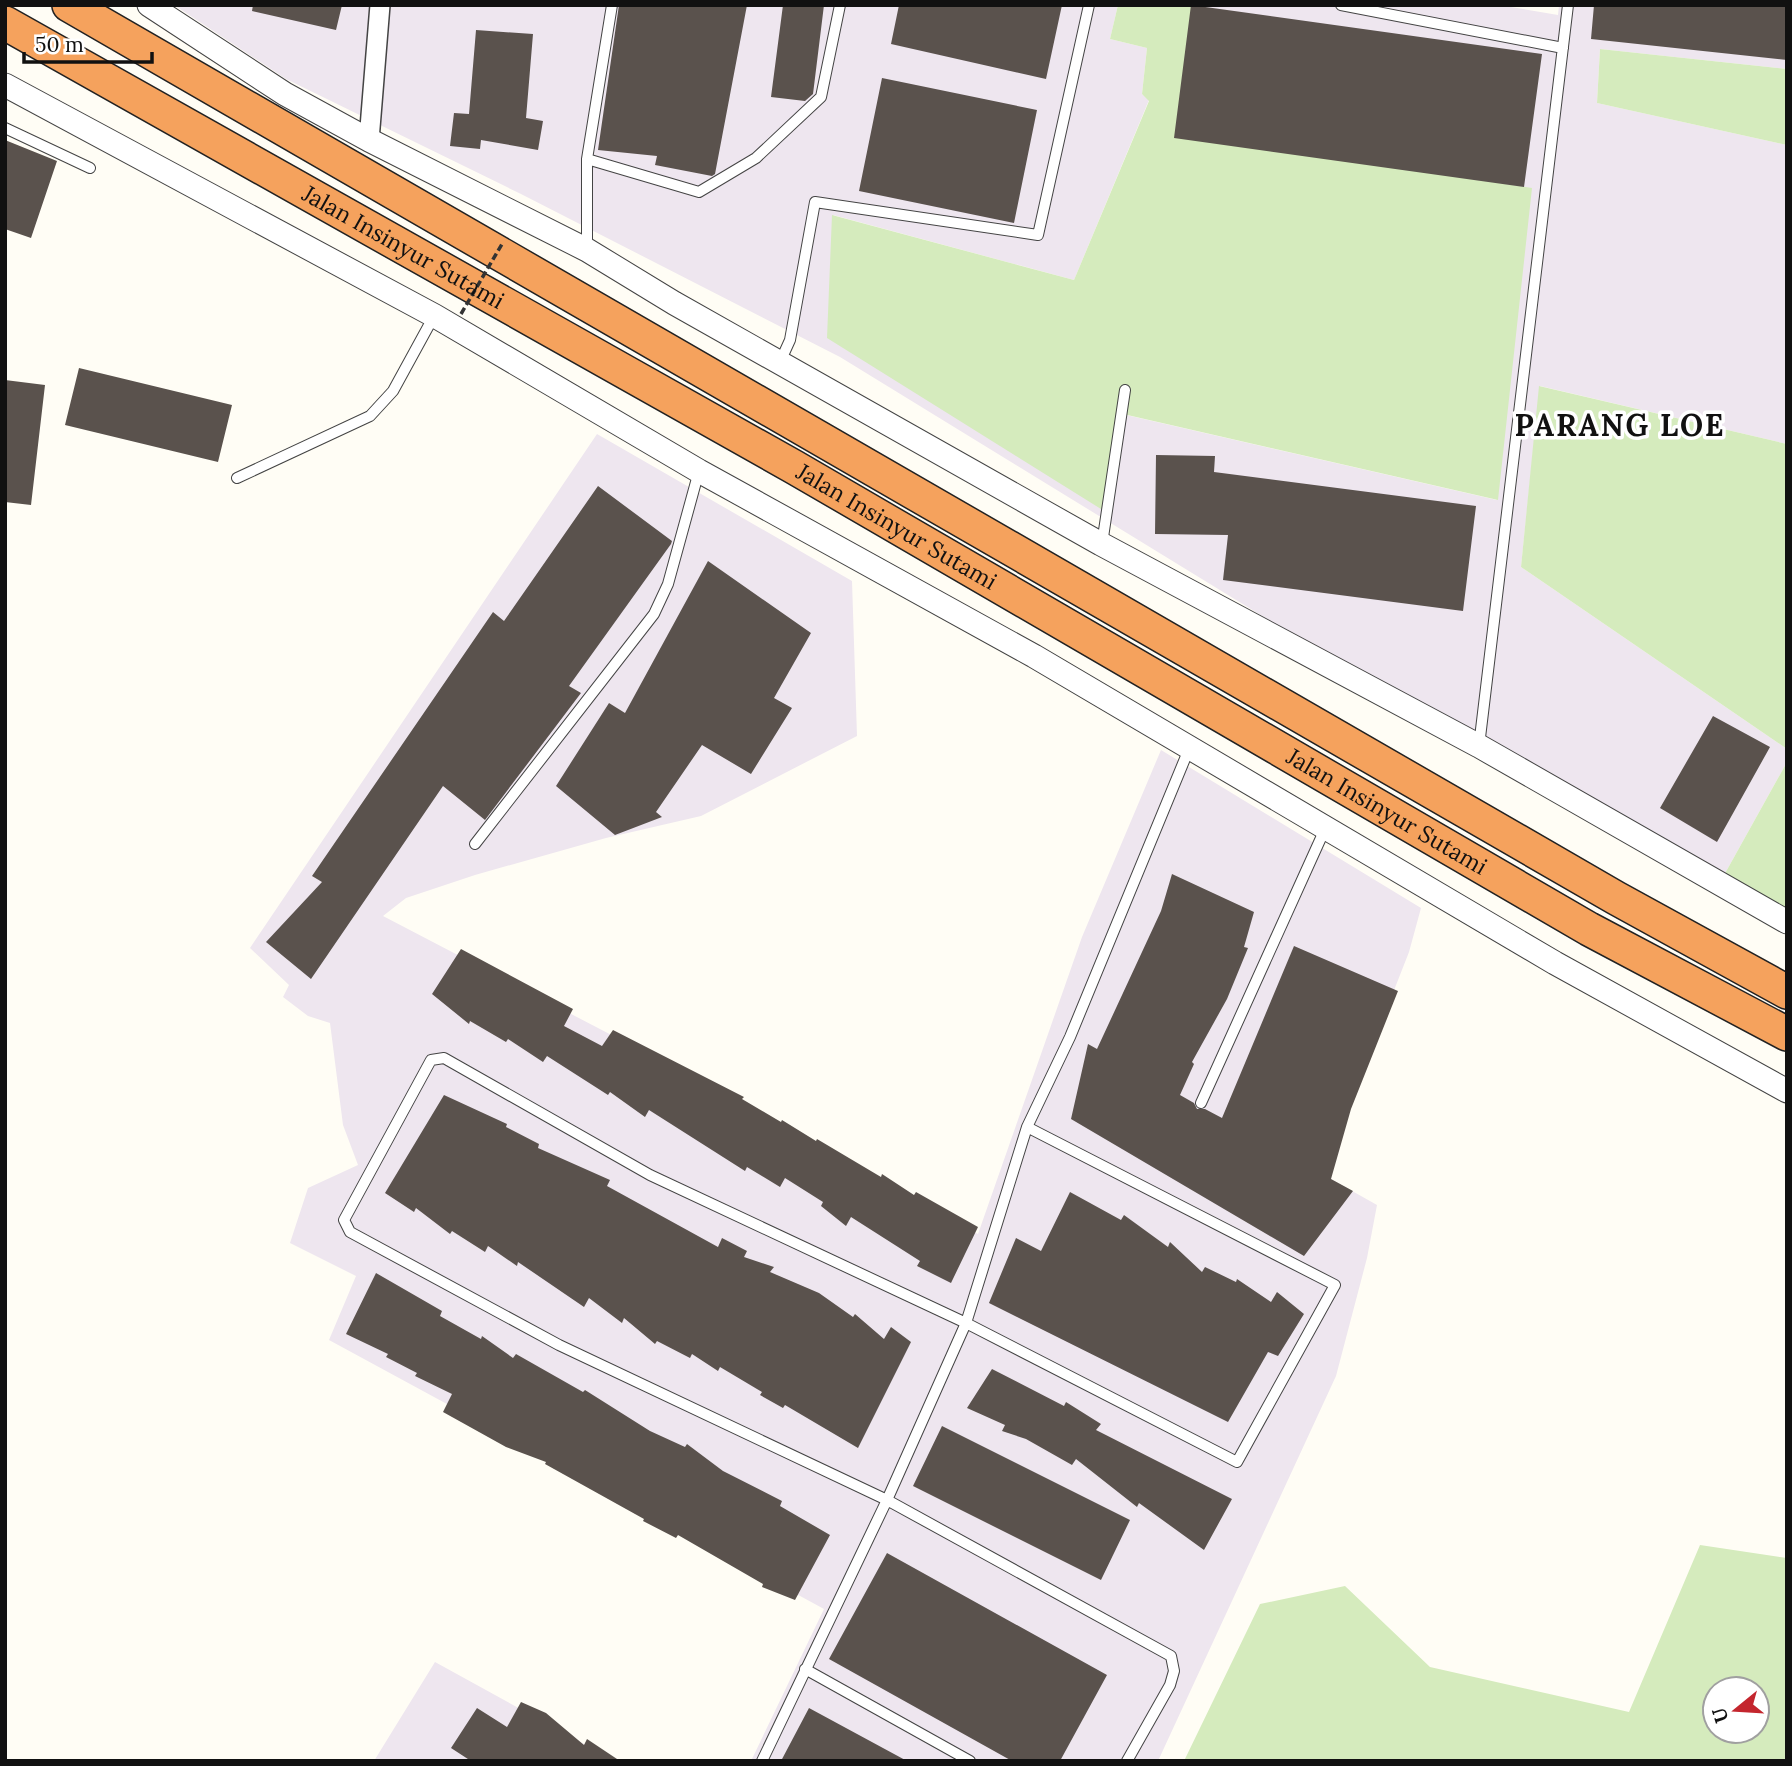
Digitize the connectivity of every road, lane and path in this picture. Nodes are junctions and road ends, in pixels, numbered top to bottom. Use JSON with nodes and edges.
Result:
{"nodes":[{"id":1,"x":69,"y":5,"type":"edge"},
{"id":2,"x":149,"y":5,"type":"edge"},
{"id":3,"x":380,"y":5,"type":"edge"},
{"id":4,"x":612,"y":5,"type":"edge"},
{"id":5,"x":840,"y":5,"type":"edge"},
{"id":6,"x":1089,"y":5,"type":"edge"},
{"id":7,"x":1341,"y":5,"type":"edge"},
{"id":8,"x":1568,"y":5,"type":"edge"},
{"id":9,"x":5,"y":23,"type":"edge"},
{"id":10,"x":1563,"y":48,"type":"junction"},
{"id":11,"x":5,"y":85,"type":"edge"},
{"id":12,"x":5,"y":128,"type":"edge"},
{"id":13,"x":369,"y":140,"type":"junction"},
{"id":14,"x":587,"y":159,"type":"junction"},
{"id":15,"x":90,"y":168,"type":"dead end"},
{"id":16,"x":502,"y":244,"type":"dead end"},
{"id":17,"x":587,"y":250,"type":"junction"},
{"id":18,"x":461,"y":314,"type":"dead end"},
{"id":19,"x":435,"y":316,"type":"junction"},
{"id":20,"x":780,"y":362,"type":"junction"},
{"id":21,"x":1125,"y":390,"type":"dead end"},
{"id":22,"x":699,"y":471,"type":"junction"},
{"id":23,"x":237,"y":478,"type":"dead end"},
{"id":24,"x":1101,"y":544,"type":"junction"},
{"id":25,"x":1479,"y":746,"type":"junction"},
{"id":26,"x":1190,"y":748,"type":"junction"},
{"id":27,"x":1325,"y":828,"type":"junction"},
{"id":28,"x":475,"y":844,"type":"dead end"},
{"id":29,"x":1787,"y":922,"type":"edge"},
{"id":30,"x":1787,"y":992,"type":"edge"},
{"id":31,"x":1787,"y":1034,"type":"edge"},
{"id":32,"x":1787,"y":1091,"type":"edge"},
{"id":33,"x":1201,"y":1103,"type":"dead end"},
{"id":34,"x":1027,"y":1127,"type":"junction"},
{"id":35,"x":966,"y":1323,"type":"junction"},
{"id":36,"x":887,"y":1500,"type":"junction"},
{"id":37,"x":805,"y":1669,"type":"junction"},
{"id":38,"x":762,"y":1761,"type":"edge"},
{"id":39,"x":970,"y":1761,"type":"edge"},
{"id":40,"x":1128,"y":1761,"type":"edge"}],
"edges":[{"from":1,"to":30,"type":"highway","name":"Jalan Insinyur Sutami"},
{"from":2,"to":13,"type":"street"},
{"from":3,"to":13,"type":"street"},
{"from":4,"to":14,"type":"lane"},
{"from":5,"to":14,"type":"lane"},
{"from":6,"to":20,"type":"lane"},
{"from":7,"to":10,"type":"lane"},
{"from":8,"to":10,"type":"lane"},
{"from":9,"to":31,"type":"highway","name":"Jalan Insinyur Sutami"},
{"from":10,"to":25,"type":"lane"},
{"from":11,"to":19,"type":"street"},
{"from":12,"to":15,"type":"lane"},
{"from":13,"to":17,"type":"street"},
{"from":14,"to":17,"type":"lane"},
{"from":16,"to":18,"type":"path","bridge":true},
{"from":17,"to":20,"type":"street"},
{"from":19,"to":22,"type":"street"},
{"from":19,"to":23,"type":"lane"},
{"from":20,"to":24,"type":"street"},
{"from":21,"to":24,"type":"lane"},
{"from":22,"to":26,"type":"street"},
{"from":22,"to":28,"type":"lane"},
{"from":24,"to":25,"type":"street"},
{"from":25,"to":29,"type":"street"},
{"from":26,"to":27,"type":"street"},
{"from":26,"to":34,"type":"lane"},
{"from":27,"to":32,"type":"street"},
{"from":27,"to":33,"type":"lane"},
{"from":34,"to":35,"type":"lane"},
{"from":34,"to":35,"type":"lane"},
{"from":35,"to":36,"type":"lane"},
{"from":35,"to":36,"type":"lane"},
{"from":36,"to":37,"type":"lane"},
{"from":36,"to":40,"type":"lane"},
{"from":37,"to":38,"type":"lane"},
{"from":37,"to":39,"type":"lane"}]}
